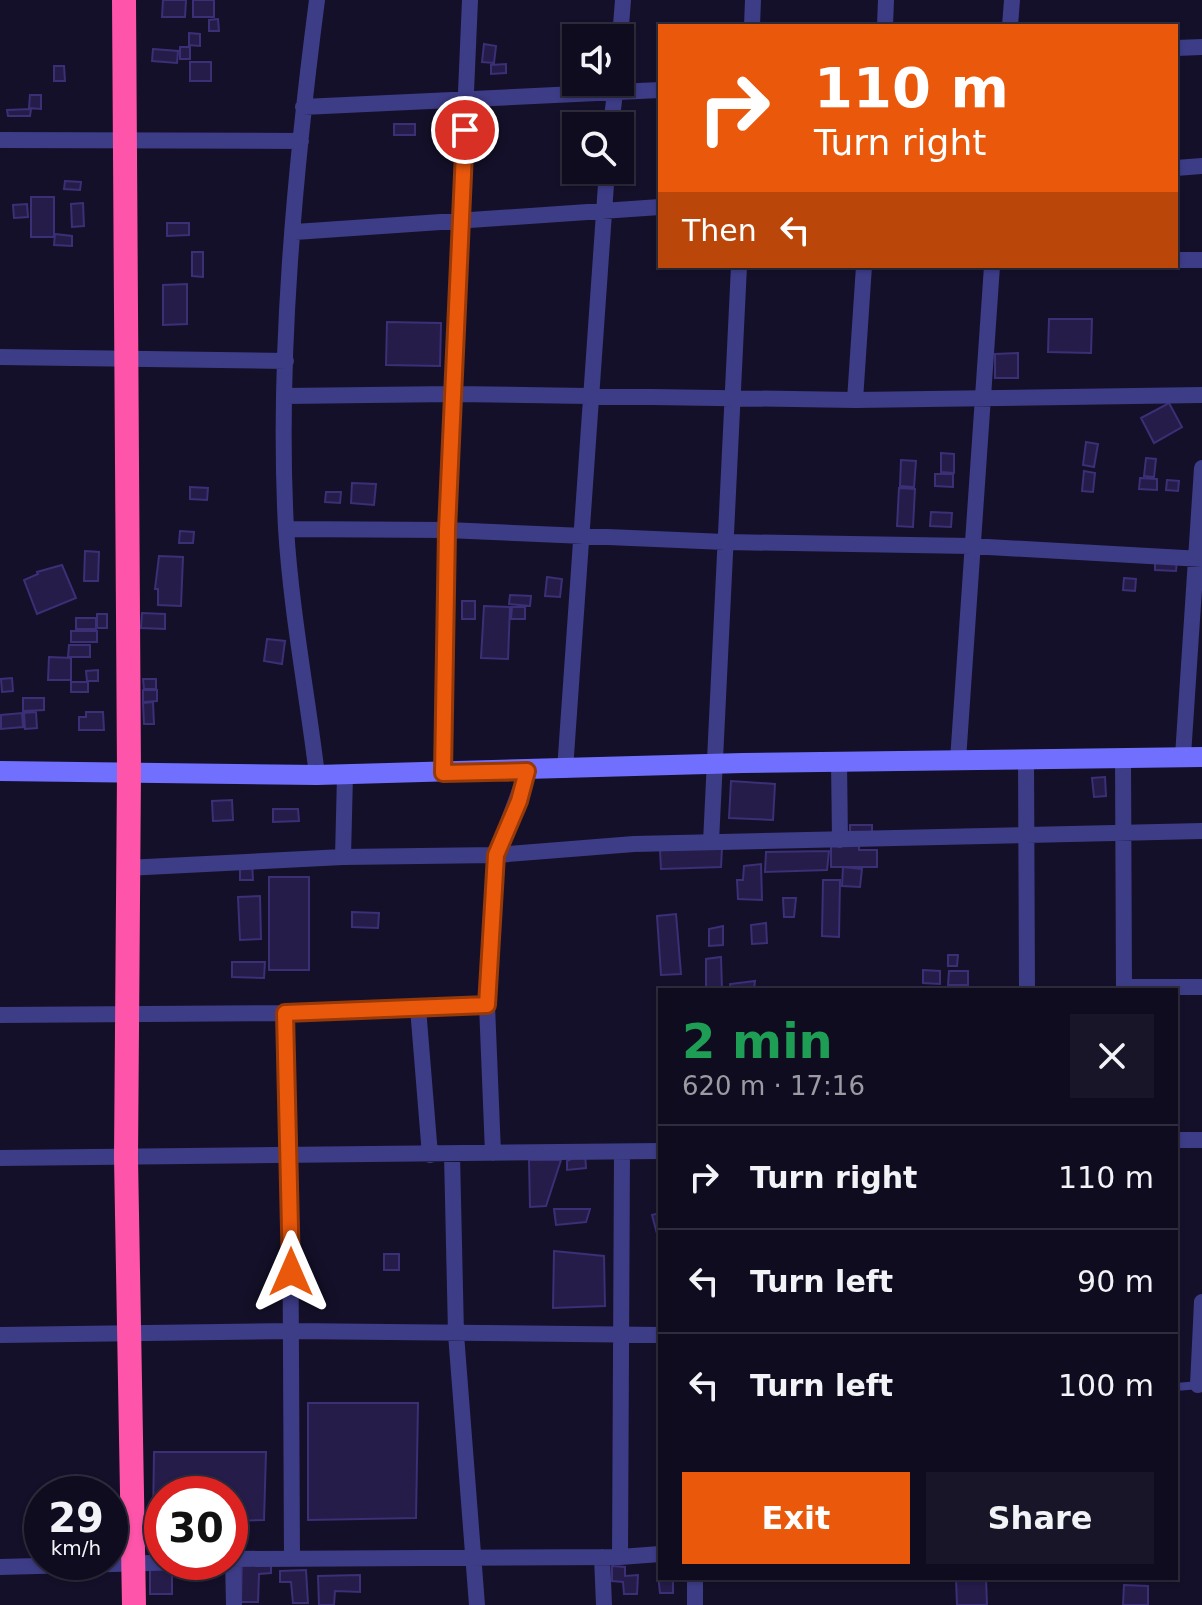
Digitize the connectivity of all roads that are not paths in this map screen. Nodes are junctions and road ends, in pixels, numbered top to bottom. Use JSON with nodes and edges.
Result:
{"nodes":[{"id":1,"x":124,"y":0,"type":"edge"},
{"id":2,"x":317,"y":0,"type":"edge"},
{"id":3,"x":470,"y":0,"type":"edge"},
{"id":4,"x":623,"y":0,"type":"edge"},
{"id":5,"x":753,"y":0,"type":"edge"},
{"id":6,"x":886,"y":0,"type":"edge"},
{"id":7,"x":1012,"y":0,"type":"edge"},
{"id":8,"x":621,"y":24,"type":"edge"},
{"id":9,"x":752,"y":24,"type":"edge"},
{"id":10,"x":885,"y":24,"type":"edge"},
{"id":11,"x":1010,"y":24,"type":"edge"},
{"id":12,"x":1202,"y":47,"type":"edge"},
{"id":13,"x":1178,"y":48,"type":"edge"},
{"id":14,"x":634,"y":88,"type":"edge"},
{"id":15,"x":658,"y":90,"type":"edge"},
{"id":16,"x":562,"y":92,"type":"edge"},
{"id":17,"x":467,"y":101,"type":"junction"},
{"id":18,"x":303,"y":107,"type":"junction"},
{"id":19,"x":126,"y":139,"type":"junction"},
{"id":20,"x":0,"y":140,"type":"edge"},
{"id":21,"x":301,"y":141,"type":"junction"},
{"id":22,"x":1202,"y":166,"type":"edge"},
{"id":23,"x":1178,"y":168,"type":"edge"},
{"id":24,"x":607,"y":184,"type":"edge"},
{"id":25,"x":658,"y":207,"type":"edge"},
{"id":26,"x":607,"y":209,"type":"junction"},
{"id":27,"x":461,"y":219,"type":"junction"},
{"id":28,"x":295,"y":232,"type":"junction"},
{"id":29,"x":1178,"y":260,"type":"edge"},
{"id":30,"x":1202,"y":260,"type":"edge"},
{"id":31,"x":739,"y":268,"type":"edge"},
{"id":32,"x":864,"y":268,"type":"edge"},
{"id":33,"x":992,"y":268,"type":"edge"},
{"id":34,"x":0,"y":357,"type":"edge"},
{"id":35,"x":126,"y":360,"type":"junction"},
{"id":36,"x":286,"y":361,"type":"junction"},
{"id":37,"x":454,"y":394,"type":"junction"},
{"id":38,"x":1202,"y":395,"type":"edge"},
{"id":39,"x":284,"y":396,"type":"junction"},
{"id":40,"x":589,"y":397,"type":"junction"},
{"id":41,"x":982,"y":397,"type":"junction"},
{"id":42,"x":734,"y":399,"type":"junction"},
{"id":43,"x":855,"y":400,"type":"junction"},
{"id":44,"x":1202,"y":468,"type":"edge"},
{"id":45,"x":286,"y":529,"type":"junction"},
{"id":46,"x":447,"y":530,"type":"junction"},
{"id":47,"x":582,"y":536,"type":"junction"},
{"id":48,"x":725,"y":542,"type":"junction"},
{"id":49,"x":971,"y":546,"type":"junction"},
{"id":50,"x":1199,"y":559,"type":"edge"},
{"id":51,"x":1123,"y":757,"type":"junction"},
{"id":52,"x":1193,"y":757,"type":"edge"},
{"id":53,"x":1026,"y":758,"type":"junction"},
{"id":54,"x":958,"y":760,"type":"junction"},
{"id":55,"x":839,"y":762,"type":"junction"},
{"id":56,"x":714,"y":765,"type":"junction"},
{"id":57,"x":565,"y":770,"type":"junction"},
{"id":58,"x":0,"y":771,"type":"edge"},
{"id":59,"x":527,"y":771,"type":"junction"},
{"id":60,"x":129,"y":772,"type":"junction"},
{"id":61,"x":443,"y":773,"type":"junction"},
{"id":62,"x":317,"y":775,"type":"junction"},
{"id":63,"x":345,"y":775,"type":"junction"},
{"id":64,"x":1202,"y":831,"type":"edge"},
{"id":65,"x":1122,"y":834,"type":"junction"},
{"id":66,"x":1028,"y":838,"type":"junction"},
{"id":67,"x":840,"y":840,"type":"junction"},
{"id":68,"x":711,"y":842,"type":"junction"},
{"id":69,"x":496,"y":855,"type":"junction"},
{"id":70,"x":343,"y":857,"type":"junction"},
{"id":71,"x":126,"y":868,"type":"junction"},
{"id":72,"x":1202,"y":987,"type":"edge"},
{"id":73,"x":1027,"y":988,"type":"edge"},
{"id":74,"x":1124,"y":988,"type":"edge"},
{"id":75,"x":487,"y":1005,"type":"junction"},
{"id":76,"x":418,"y":1008,"type":"junction"},
{"id":77,"x":285,"y":1013,"type":"junction"},
{"id":78,"x":0,"y":1015,"type":"edge"},
{"id":79,"x":126,"y":1016,"type":"junction"},
{"id":80,"x":1178,"y":1140,"type":"edge"},
{"id":81,"x":1202,"y":1140,"type":"edge"},
{"id":82,"x":658,"y":1151,"type":"edge"},
{"id":83,"x":493,"y":1153,"type":"junction"},
{"id":84,"x":622,"y":1153,"type":"junction"},
{"id":85,"x":452,"y":1154,"type":"junction"},
{"id":86,"x":430,"y":1155,"type":"junction"},
{"id":87,"x":290,"y":1156,"type":"junction"},
{"id":88,"x":0,"y":1158,"type":"edge"},
{"id":89,"x":126,"y":1158,"type":"junction"},
{"id":90,"x":1202,"y":1302,"type":"edge"},
{"id":91,"x":291,"y":1331,"type":"junction"},
{"id":92,"x":456,"y":1334,"type":"junction"},
{"id":93,"x":0,"y":1335,"type":"edge"},
{"id":94,"x":129,"y":1335,"type":"junction"},
{"id":95,"x":658,"y":1335,"type":"edge"},
{"id":96,"x":622,"y":1336,"type":"junction"},
{"id":97,"x":1200,"y":1384,"type":"edge"},
{"id":98,"x":1178,"y":1387,"type":"edge"},
{"id":99,"x":658,"y":1554,"type":"edge"},
{"id":100,"x":602,"y":1557,"type":"junction"},
{"id":101,"x":620,"y":1557,"type":"junction"},
{"id":102,"x":473,"y":1558,"type":"junction"},
{"id":103,"x":248,"y":1559,"type":"edge"},
{"id":104,"x":292,"y":1559,"type":"junction"},
{"id":105,"x":144,"y":1565,"type":"edge"},
{"id":106,"x":134,"y":1566,"type":"junction"},
{"id":107,"x":0,"y":1567,"type":"edge"},
{"id":108,"x":232,"y":1580,"type":"edge"},
{"id":109,"x":695,"y":1580,"type":"edge"},
{"id":110,"x":134,"y":1605,"type":"edge"},
{"id":111,"x":234,"y":1605,"type":"edge"},
{"id":112,"x":477,"y":1605,"type":"edge"},
{"id":113,"x":604,"y":1605,"type":"edge"},
{"id":114,"x":695,"y":1605,"type":"edge"}],
"edges":[{"from":1,"to":19,"type":"highway"},
{"from":2,"to":18,"type":"street"},
{"from":3,"to":17,"type":"street"},
{"from":4,"to":8,"type":"street"},
{"from":5,"to":9,"type":"street"},
{"from":6,"to":10,"type":"street"},
{"from":7,"to":11,"type":"street"},
{"from":12,"to":13,"type":"street"},
{"from":14,"to":15,"type":"street"},
{"from":16,"to":17,"type":"street"},
{"from":17,"to":18,"type":"street"},
{"from":17,"to":27,"type":"street"},
{"from":18,"to":21,"type":"street"},
{"from":19,"to":20,"type":"street"},
{"from":19,"to":21,"type":"street"},
{"from":19,"to":35,"type":"highway"},
{"from":21,"to":28,"type":"street"},
{"from":22,"to":23,"type":"street"},
{"from":24,"to":26,"type":"street"},
{"from":25,"to":26,"type":"street"},
{"from":26,"to":27,"type":"street"},
{"from":26,"to":40,"type":"street"},
{"from":27,"to":28,"type":"street"},
{"from":27,"to":37,"type":"street"},
{"from":28,"to":36,"type":"street"},
{"from":29,"to":30,"type":"street"},
{"from":31,"to":42,"type":"street"},
{"from":32,"to":43,"type":"street"},
{"from":33,"to":41,"type":"street"},
{"from":34,"to":35,"type":"street"},
{"from":35,"to":36,"type":"street"},
{"from":35,"to":60,"type":"highway"},
{"from":36,"to":39,"type":"street"},
{"from":37,"to":39,"type":"street"},
{"from":37,"to":40,"type":"street"},
{"from":37,"to":46,"type":"street"},
{"from":38,"to":41,"type":"street"},
{"from":39,"to":45,"type":"street"},
{"from":40,"to":42,"type":"street"},
{"from":40,"to":47,"type":"street"},
{"from":41,"to":43,"type":"street"},
{"from":41,"to":49,"type":"street"},
{"from":42,"to":43,"type":"street"},
{"from":42,"to":48,"type":"street"},
{"from":44,"to":50,"type":"street"},
{"from":45,"to":46,"type":"street"},
{"from":45,"to":62,"type":"street"},
{"from":46,"to":47,"type":"street"},
{"from":46,"to":61,"type":"street"},
{"from":47,"to":48,"type":"street"},
{"from":47,"to":57,"type":"street"},
{"from":48,"to":49,"type":"street"},
{"from":48,"to":56,"type":"street"},
{"from":49,"to":50,"type":"street"},
{"from":49,"to":54,"type":"street"},
{"from":50,"to":52,"type":"street"},
{"from":51,"to":52,"type":"street"},
{"from":51,"to":53,"type":"street"},
{"from":51,"to":65,"type":"street"},
{"from":53,"to":54,"type":"street"},
{"from":53,"to":66,"type":"street"},
{"from":54,"to":55,"type":"street"},
{"from":55,"to":56,"type":"street"},
{"from":55,"to":67,"type":"street"},
{"from":56,"to":57,"type":"street"},
{"from":56,"to":68,"type":"street"},
{"from":57,"to":59,"type":"street"},
{"from":58,"to":60,"type":"street"},
{"from":59,"to":61,"type":"street"},
{"from":59,"to":69,"type":"street"},
{"from":60,"to":62,"type":"street"},
{"from":60,"to":71,"type":"highway"},
{"from":61,"to":63,"type":"street"},
{"from":62,"to":63,"type":"street"},
{"from":63,"to":70,"type":"street"},
{"from":64,"to":65,"type":"street"},
{"from":65,"to":66,"type":"street"},
{"from":65,"to":74,"type":"street"},
{"from":66,"to":67,"type":"street"},
{"from":66,"to":73,"type":"street"},
{"from":67,"to":68,"type":"street"},
{"from":68,"to":69,"type":"street"},
{"from":69,"to":70,"type":"street"},
{"from":69,"to":75,"type":"street"},
{"from":70,"to":71,"type":"street"},
{"from":71,"to":79,"type":"highway"},
{"from":72,"to":74,"type":"street"},
{"from":75,"to":76,"type":"street"},
{"from":75,"to":83,"type":"street"},
{"from":76,"to":77,"type":"street"},
{"from":76,"to":86,"type":"street"},
{"from":77,"to":79,"type":"street"},
{"from":77,"to":87,"type":"street"},
{"from":78,"to":79,"type":"street"},
{"from":79,"to":89,"type":"highway"},
{"from":80,"to":81,"type":"street"},
{"from":82,"to":84,"type":"street"},
{"from":83,"to":84,"type":"street"},
{"from":83,"to":85,"type":"street"},
{"from":84,"to":96,"type":"street"},
{"from":85,"to":86,"type":"street"},
{"from":85,"to":92,"type":"street"},
{"from":86,"to":87,"type":"street"},
{"from":87,"to":89,"type":"street"},
{"from":87,"to":91,"type":"street"},
{"from":88,"to":89,"type":"street"},
{"from":89,"to":94,"type":"highway"},
{"from":90,"to":97,"type":"street"},
{"from":91,"to":92,"type":"street"},
{"from":91,"to":94,"type":"street"},
{"from":91,"to":104,"type":"street"},
{"from":92,"to":96,"type":"street"},
{"from":92,"to":102,"type":"street"},
{"from":93,"to":94,"type":"street"},
{"from":94,"to":106,"type":"highway"},
{"from":95,"to":96,"type":"street"},
{"from":96,"to":101,"type":"street"},
{"from":97,"to":98,"type":"lane"},
{"from":99,"to":101,"type":"street"},
{"from":100,"to":101,"type":"street"},
{"from":100,"to":102,"type":"street"},
{"from":100,"to":113,"type":"street"},
{"from":102,"to":104,"type":"street"},
{"from":102,"to":112,"type":"street"},
{"from":103,"to":104,"type":"street"},
{"from":105,"to":106,"type":"street"},
{"from":106,"to":107,"type":"street"},
{"from":106,"to":110,"type":"highway"},
{"from":108,"to":111,"type":"street"},
{"from":109,"to":114,"type":"street"}]}
